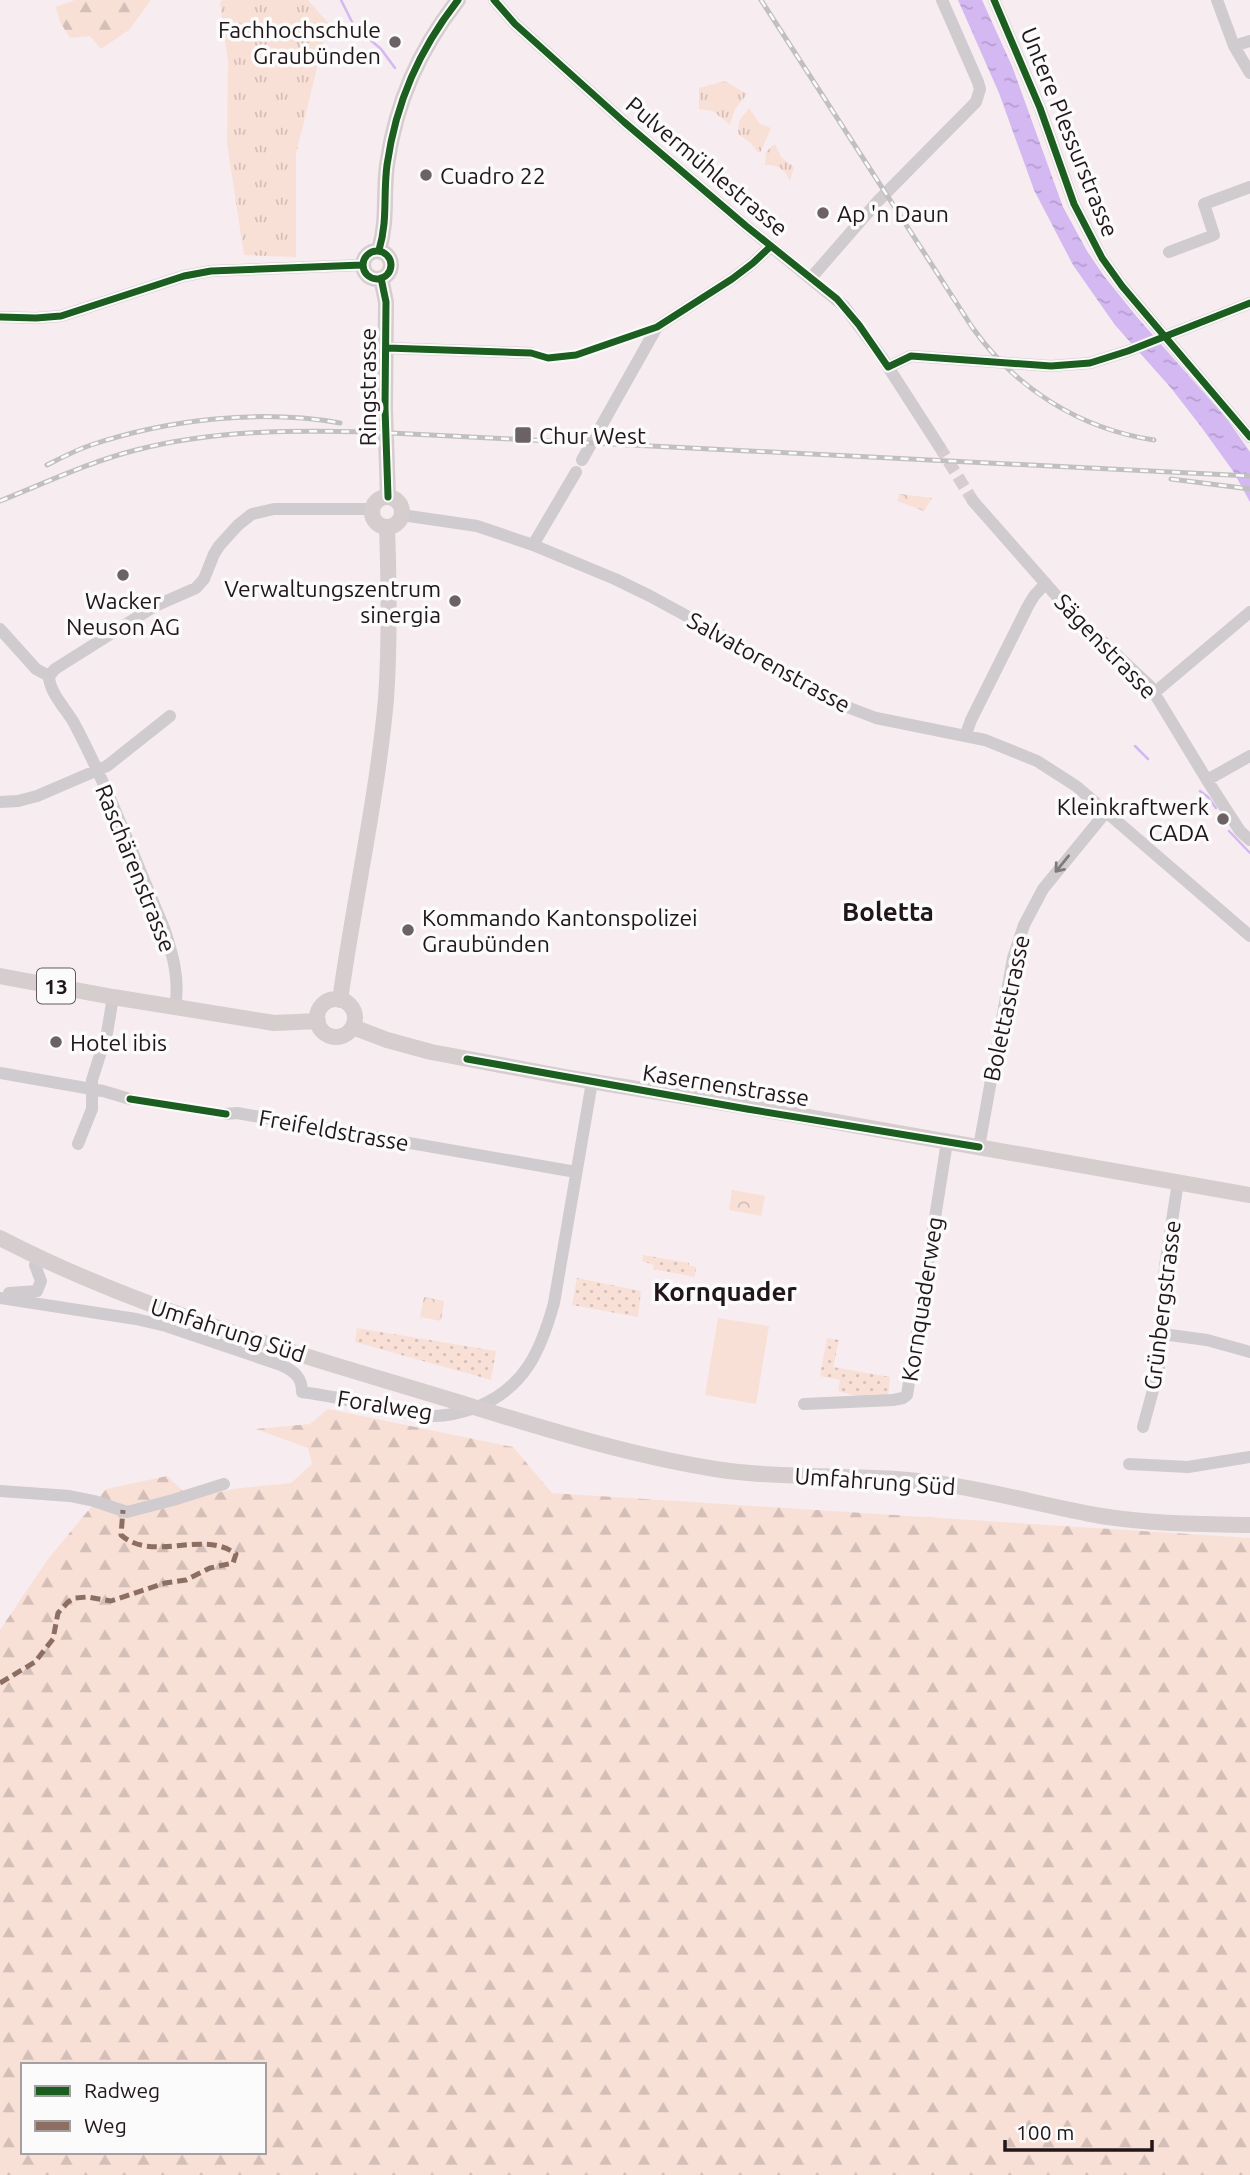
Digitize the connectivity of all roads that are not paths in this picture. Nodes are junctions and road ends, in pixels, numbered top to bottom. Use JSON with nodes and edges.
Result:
{"nodes":[{"id":1,"x":458,"y":0,"type":"edge"},
{"id":2,"x":494,"y":0,"type":"edge"},
{"id":3,"x":942,"y":0,"type":"edge"},
{"id":4,"x":994,"y":0,"type":"edge"},
{"id":5,"x":1217,"y":0,"type":"edge"},
{"id":6,"x":1250,"y":41,"type":"edge"},
{"id":7,"x":1234,"y":46,"type":"junction"},
{"id":8,"x":1250,"y":73,"type":"edge"},
{"id":9,"x":1250,"y":187,"type":"edge"},
{"id":10,"x":771,"y":246,"type":"junction"},
{"id":11,"x":379,"y":250,"type":"junction"},
{"id":12,"x":1169,"y":252,"type":"dead end"},
{"id":13,"x":362,"y":265,"type":"junction"},
{"id":14,"x":381,"y":278,"type":"junction"},
{"id":15,"x":811,"y":278,"type":"junction"},
{"id":16,"x":1250,"y":303,"type":"edge"},
{"id":17,"x":0,"y":317,"type":"edge"},
{"id":18,"x":1162,"y":338,"type":"junction"},
{"id":19,"x":387,"y":348,"type":"junction"},
{"id":20,"x":531,"y":353,"type":"dead end"},
{"id":21,"x":888,"y":367,"type":"junction"},
{"id":22,"x":1250,"y":437,"type":"edge"},
{"id":23,"x":939,"y":446,"type":"tunnel mouth"},
{"id":24,"x":582,"y":460,"type":"dead end"},
{"id":25,"x":576,"y":472,"type":"dead end"},
{"id":26,"x":387,"y":497,"type":"junction"},
{"id":27,"x":973,"y":501,"type":"tunnel mouth"},
{"id":28,"x":373,"y":509,"type":"junction"},
{"id":29,"x":402,"y":515,"type":"junction"},
{"id":30,"x":387,"y":527,"type":"junction"},
{"id":31,"x":534,"y":545,"type":"junction"},
{"id":32,"x":1045,"y":584,"type":"junction"},
{"id":33,"x":1250,"y":612,"type":"edge"},
{"id":34,"x":0,"y":629,"type":"edge"},
{"id":35,"x":49,"y":676,"type":"junction"},
{"id":36,"x":1154,"y":693,"type":"junction"},
{"id":37,"x":170,"y":716,"type":"dead end"},
{"id":38,"x":966,"y":734,"type":"junction"},
{"id":39,"x":1250,"y":756,"type":"edge"},
{"id":40,"x":96,"y":771,"type":"junction"},
{"id":41,"x":1207,"y":780,"type":"junction"},
{"id":42,"x":0,"y":802,"type":"edge"},
{"id":43,"x":1106,"y":812,"type":"junction"},
{"id":44,"x":1249,"y":837,"type":"edge"},
{"id":45,"x":1250,"y":936,"type":"edge"},
{"id":46,"x":0,"y":976,"type":"edge"},
{"id":47,"x":113,"y":997,"type":"junction"},
{"id":48,"x":340,"y":1000,"type":"junction"},
{"id":49,"x":175,"y":1008,"type":"junction"},
{"id":50,"x":318,"y":1021,"type":"junction"},
{"id":51,"x":353,"y":1027,"type":"junction"},
{"id":52,"x":0,"y":1073,"type":"edge"},
{"id":53,"x":592,"y":1082,"type":"junction"},
{"id":54,"x":92,"y":1089,"type":"junction"},
{"id":55,"x":130,"y":1099,"type":"dead end"},
{"id":56,"x":226,"y":1114,"type":"dead end"},
{"id":57,"x":947,"y":1142,"type":"junction"},
{"id":58,"x":78,"y":1144,"type":"dead end"},
{"id":59,"x":979,"y":1147,"type":"junction"},
{"id":60,"x":576,"y":1172,"type":"junction"},
{"id":61,"x":1178,"y":1182,"type":"junction"},
{"id":62,"x":1250,"y":1195,"type":"edge"},
{"id":63,"x":0,"y":1238,"type":"edge"},
{"id":64,"x":35,"y":1265,"type":"dead end"},
{"id":65,"x":0,"y":1296,"type":"edge"},
{"id":66,"x":1162,"y":1334,"type":"junction"},
{"id":67,"x":1250,"y":1352,"type":"edge"},
{"id":68,"x":804,"y":1404,"type":"dead end"},
{"id":69,"x":1143,"y":1427,"type":"dead end"},
{"id":70,"x":1250,"y":1457,"type":"edge"},
{"id":71,"x":1129,"y":1464,"type":"dead end"},
{"id":72,"x":224,"y":1484,"type":"dead end"},
{"id":73,"x":0,"y":1491,"type":"edge"},
{"id":74,"x":1250,"y":1525,"type":"edge"}],
"edges":[{"from":1,"to":11,"type":"main road"},
{"from":2,"to":10,"type":"street","name":"Pulvermühlestrasse"},
{"from":3,"to":15,"type":"street"},
{"from":4,"to":18,"type":"street","name":"Untere Plessurstrasse"},
{"from":5,"to":7,"type":"street"},
{"from":6,"to":7,"type":"street"},
{"from":7,"to":8,"type":"street"},
{"from":9,"to":12,"type":"street"},
{"from":10,"to":15,"type":"street","name":"Pulvermühlestrasse"},
{"from":10,"to":24,"type":"street"},
{"from":11,"to":13,"type":"main road"},
{"from":11,"to":14,"type":"main road"},
{"from":13,"to":14,"type":"main road"},
{"from":13,"to":17,"type":"street"},
{"from":14,"to":19,"type":"main road","name":"Ringstrasse"},
{"from":15,"to":21,"type":"street","name":"Pulvermühlestrasse"},
{"from":16,"to":18,"type":"street"},
{"from":18,"to":21,"type":"street"},
{"from":18,"to":22,"type":"street","name":"Untere Plessurstrasse"},
{"from":19,"to":20,"type":"street"},
{"from":19,"to":26,"type":"main road","name":"Ringstrasse"},
{"from":21,"to":23,"type":"street"},
{"from":25,"to":31,"type":"street"},
{"from":26,"to":28,"type":"main road"},
{"from":26,"to":29,"type":"main road"},
{"from":27,"to":32,"type":"street","name":"Sägenstrasse"},
{"from":28,"to":30,"type":"main road"},
{"from":28,"to":35,"type":"street"},
{"from":29,"to":30,"type":"main road"},
{"from":29,"to":31,"type":"street","name":"Salvatorenstrasse"},
{"from":30,"to":48,"type":"main road"},
{"from":31,"to":38,"type":"street","name":"Salvatorenstrasse"},
{"from":32,"to":36,"type":"street","name":"Sägenstrasse"},
{"from":32,"to":38,"type":"street"},
{"from":33,"to":36,"type":"street"},
{"from":34,"to":35,"type":"street","name":"Raschärenstrasse"},
{"from":35,"to":40,"type":"street","name":"Raschärenstrasse"},
{"from":36,"to":41,"type":"street","name":"Sägenstrasse"},
{"from":37,"to":40,"type":"street","name":"Raschärenstrasse"},
{"from":38,"to":43,"type":"street","name":"Salvatorenstrasse"},
{"from":39,"to":41,"type":"street"},
{"from":40,"to":42,"type":"street"},
{"from":40,"to":49,"type":"street","name":"Raschärenstrasse"},
{"from":41,"to":44,"type":"street","name":"Sägenstrasse"},
{"from":43,"to":45,"type":"street","name":"Salvatorenstrasse"},
{"from":43,"to":59,"type":"street","name":"Bolettastrasse","one_way":true},
{"from":46,"to":47,"type":"main road","number":"13"},
{"from":47,"to":49,"type":"main road","number":"13"},
{"from":47,"to":54,"type":"street"},
{"from":48,"to":50,"type":"main road"},
{"from":48,"to":51,"type":"main road"},
{"from":49,"to":50,"type":"main road","number":"13"},
{"from":50,"to":51,"type":"main road"},
{"from":51,"to":53,"type":"main road","name":"Kasernenstrasse"},
{"from":52,"to":54,"type":"street"},
{"from":53,"to":57,"type":"main road","name":"Kasernenstrasse"},
{"from":53,"to":60,"type":"street","name":"Foralweg"},
{"from":54,"to":55,"type":"street"},
{"from":54,"to":58,"type":"street"},
{"from":56,"to":60,"type":"street","name":"Freifeldstrasse"},
{"from":57,"to":59,"type":"main road","name":"Kasernenstrasse"},
{"from":57,"to":68,"type":"street","name":"Kornquaderweg"},
{"from":59,"to":61,"type":"main road","name":"Kasernenstrasse"},
{"from":60,"to":65,"type":"street","name":"Foralweg"},
{"from":61,"to":62,"type":"main road","name":"Kasernenstrasse"},
{"from":61,"to":66,"type":"street","name":"Grünbergstrasse"},
{"from":63,"to":74,"type":"main road","name":"Umfahrung Süd"},
{"from":64,"to":65,"type":"street"},
{"from":66,"to":67,"type":"street"},
{"from":66,"to":69,"type":"street","name":"Grünbergstrasse"},
{"from":70,"to":71,"type":"street"},
{"from":72,"to":73,"type":"street"}]}
